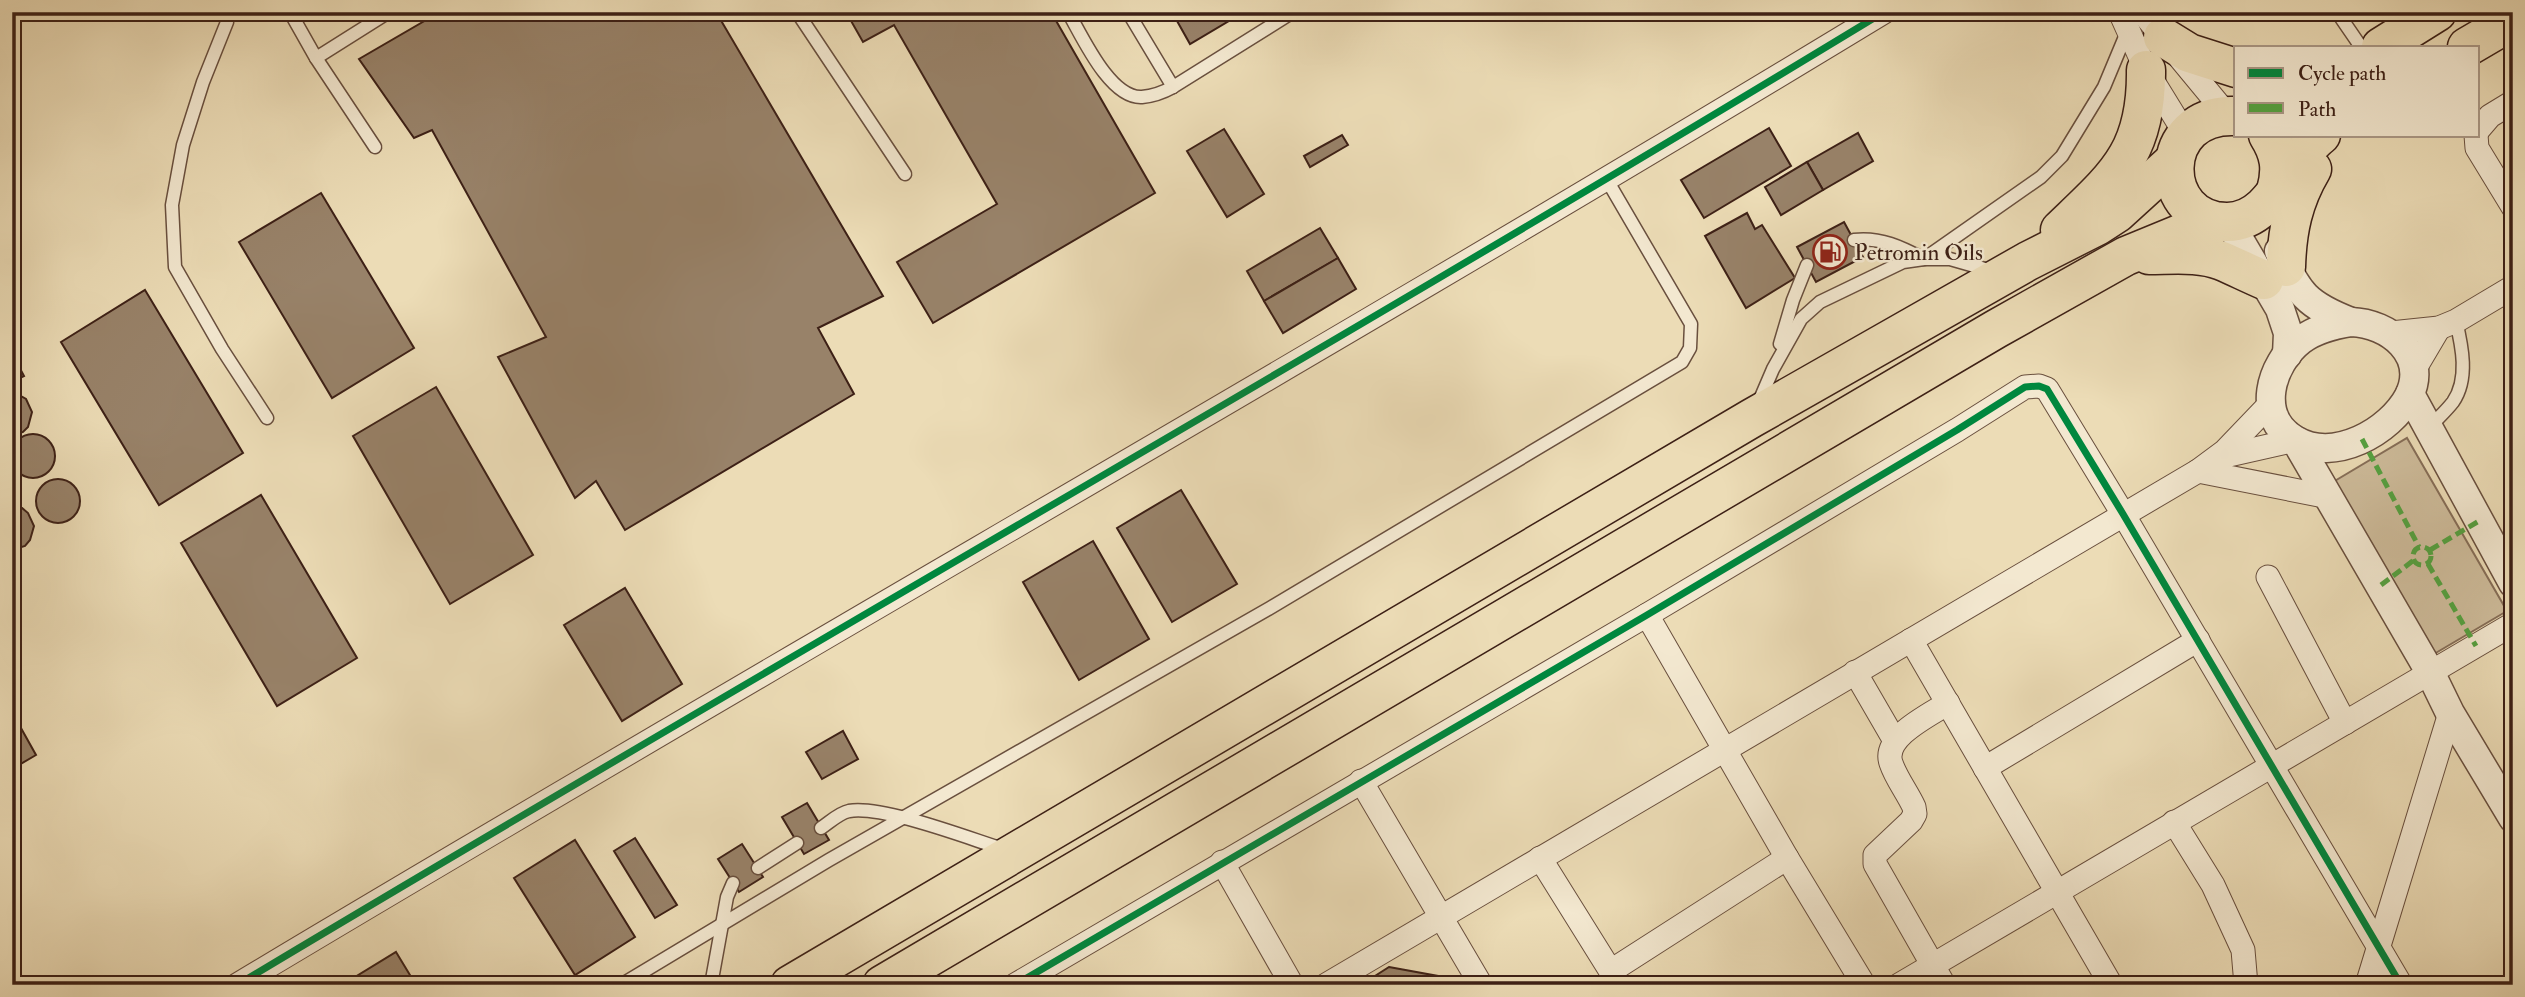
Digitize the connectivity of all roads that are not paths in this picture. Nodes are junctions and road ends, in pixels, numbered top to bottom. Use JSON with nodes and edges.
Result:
{"nodes":[{"id":1,"x":226,"y":12,"type":"edge"},
{"id":2,"x":290,"y":12,"type":"edge"},
{"id":3,"x":389,"y":12,"type":"edge"},
{"id":4,"x":797,"y":12,"type":"edge"},
{"id":5,"x":1068,"y":12,"type":"edge"},
{"id":6,"x":1128,"y":12,"type":"edge"},
{"id":7,"x":1293,"y":12,"type":"edge"},
{"id":8,"x":1884,"y":12,"type":"edge"},
{"id":9,"x":2337,"y":12,"type":"edge"},
{"id":10,"x":2437,"y":12,"type":"edge"},
{"id":11,"x":2513,"y":20,"type":"edge"},
{"id":12,"x":2139,"y":33,"type":"edge"},
{"id":13,"x":2360,"y":46,"type":"edge"},
{"id":14,"x":2383,"y":46,"type":"edge"},
{"id":15,"x":2468,"y":46,"type":"edge"},
{"id":16,"x":316,"y":58,"type":"junction"},
{"id":17,"x":2234,"y":67,"type":"edge"},
{"id":18,"x":1174,"y":87,"type":"junction"},
{"id":19,"x":2513,"y":102,"type":"edge"},
{"id":20,"x":2232,"y":116,"type":"edge"},
{"id":21,"x":2480,"y":128,"type":"edge"},
{"id":22,"x":2268,"y":136,"type":"edge"},
{"id":23,"x":2320,"y":136,"type":"edge"},
{"id":24,"x":2339,"y":136,"type":"edge"},
{"id":25,"x":2476,"y":136,"type":"edge"},
{"id":26,"x":376,"y":147,"type":"dead end"},
{"id":27,"x":2180,"y":148,"type":"junction"},
{"id":28,"x":905,"y":174,"type":"dead end"},
{"id":29,"x":1607,"y":180,"type":"junction"},
{"id":30,"x":2272,"y":198,"type":"junction"},
{"id":31,"x":2513,"y":207,"type":"edge"},
{"id":32,"x":2225,"y":222,"type":"junction"},
{"id":33,"x":1854,"y":240,"type":"dead end"},
{"id":34,"x":2126,"y":256,"type":"junction"},
{"id":35,"x":1924,"y":259,"type":"junction"},
{"id":36,"x":1807,"y":265,"type":"dead end"},
{"id":37,"x":2017,"y":268,"type":"junction"},
{"id":38,"x":2275,"y":273,"type":"junction"},
{"id":39,"x":2513,"y":287,"type":"edge"},
{"id":40,"x":2351,"y":322,"type":"junction"},
{"id":41,"x":2448,"y":325,"type":"junction"},
{"id":42,"x":2391,"y":333,"type":"junction"},
{"id":43,"x":2287,"y":355,"type":"junction"},
{"id":44,"x":1773,"y":369,"type":"junction"},
{"id":45,"x":2412,"y":383,"type":"junction"},
{"id":46,"x":2271,"y":403,"type":"junction"},
{"id":47,"x":267,"y":418,"type":"dead end"},
{"id":48,"x":1752,"y":418,"type":"junction"},
{"id":49,"x":2430,"y":427,"type":"junction"},
{"id":50,"x":2296,"y":440,"type":"junction"},
{"id":51,"x":2206,"y":465,"type":"junction"},
{"id":52,"x":2329,"y":497,"type":"junction"},
{"id":53,"x":2123,"y":514,"type":"junction"},
{"id":54,"x":2268,"y":578,"type":"dead end"},
{"id":55,"x":2513,"y":583,"type":"edge"},
{"id":56,"x":1647,"y":615,"type":"junction"},
{"id":57,"x":2513,"y":624,"type":"edge"},
{"id":58,"x":1911,"y":640,"type":"junction"},
{"id":59,"x":2198,"y":640,"type":"junction"},
{"id":60,"x":1855,"y":672,"type":"junction"},
{"id":61,"x":2430,"y":672,"type":"junction"},
{"id":62,"x":1948,"y":703,"type":"junction"},
{"id":63,"x":2450,"y":713,"type":"junction"},
{"id":64,"x":2346,"y":723,"type":"junction"},
{"id":65,"x":1895,"y":741,"type":"junction"},
{"id":66,"x":1724,"y":749,"type":"junction"},
{"id":67,"x":2272,"y":766,"type":"junction"},
{"id":68,"x":1985,"y":768,"type":"junction"},
{"id":69,"x":1361,"y":781,"type":"junction"},
{"id":70,"x":905,"y":818,"type":"junction"},
{"id":71,"x":2513,"y":818,"type":"edge"},
{"id":72,"x":2174,"y":822,"type":"junction"},
{"id":73,"x":821,"y":828,"type":"dead end"},
{"id":74,"x":797,"y":843,"type":"dead end"},
{"id":75,"x":1017,"y":853,"type":"junction"},
{"id":76,"x":1540,"y":858,"type":"junction"},
{"id":77,"x":1787,"y":858,"type":"junction"},
{"id":78,"x":1222,"y":862,"type":"junction"},
{"id":79,"x":758,"y":868,"type":"dead end"},
{"id":80,"x":733,"y":883,"type":"dead end"},
{"id":81,"x":2057,"y":892,"type":"junction"},
{"id":82,"x":1441,"y":917,"type":"junction"},
{"id":83,"x":722,"y":923,"type":"junction"},
{"id":84,"x":2380,"y":948,"type":"junction"},
{"id":85,"x":1938,"y":975,"type":"edge"},
{"id":86,"x":1615,"y":978,"type":"edge"},
{"id":87,"x":237,"y":985,"type":"edge"},
{"id":88,"x":621,"y":985,"type":"edge"},
{"id":89,"x":711,"y":985,"type":"edge"},
{"id":90,"x":790,"y":985,"type":"edge"},
{"id":91,"x":882,"y":985,"type":"edge"},
{"id":92,"x":1015,"y":985,"type":"edge"},
{"id":93,"x":1292,"y":985,"type":"edge"},
{"id":94,"x":1326,"y":985,"type":"edge"},
{"id":95,"x":1481,"y":985,"type":"edge"},
{"id":96,"x":1864,"y":985,"type":"edge"},
{"id":97,"x":1899,"y":985,"type":"edge"},
{"id":98,"x":2111,"y":985,"type":"edge"},
{"id":99,"x":2246,"y":985,"type":"edge"},
{"id":100,"x":2367,"y":985,"type":"edge"},
{"id":101,"x":2401,"y":985,"type":"edge"}],
"edges":[{"from":1,"to":47,"type":"lane"},
{"from":2,"to":16,"type":"lane"},
{"from":3,"to":16,"type":"lane"},
{"from":4,"to":28,"type":"lane"},
{"from":5,"to":18,"type":"lane"},
{"from":6,"to":18,"type":"lane"},
{"from":7,"to":18,"type":"lane"},
{"from":8,"to":29,"type":"street"},
{"from":9,"to":13,"type":"lane"},
{"from":10,"to":14,"type":"highway"},
{"from":11,"to":15,"type":"highway"},
{"from":12,"to":17,"type":"highway"},
{"from":12,"to":20,"type":"street"},
{"from":12,"to":27,"type":"street"},
{"from":12,"to":35,"type":"lane"},
{"from":12,"to":37,"type":"highway"},
{"from":16,"to":26,"type":"lane"},
{"from":19,"to":21,"type":"street"},
{"from":20,"to":27,"type":"highway"},
{"from":22,"to":30,"type":"highway"},
{"from":23,"to":30,"type":"highway"},
{"from":24,"to":38,"type":"highway"},
{"from":25,"to":31,"type":"street"},
{"from":27,"to":32,"type":"highway"},
{"from":27,"to":37,"type":"highway"},
{"from":29,"to":70,"type":"lane"},
{"from":29,"to":87,"type":"street"},
{"from":30,"to":32,"type":"highway"},
{"from":30,"to":38,"type":"street"},
{"from":32,"to":34,"type":"highway"},
{"from":32,"to":38,"type":"street"},
{"from":33,"to":35,"type":"lane"},
{"from":34,"to":38,"type":"highway"},
{"from":34,"to":91,"type":"highway"},
{"from":35,"to":37,"type":"lane"},
{"from":35,"to":44,"type":"lane"},
{"from":36,"to":44,"type":"lane"},
{"from":37,"to":48,"type":"highway"},
{"from":38,"to":40,"type":"street"},
{"from":38,"to":43,"type":"street"},
{"from":39,"to":41,"type":"street"},
{"from":40,"to":42,"type":"street"},
{"from":40,"to":43,"type":"street"},
{"from":41,"to":42,"type":"street"},
{"from":41,"to":45,"type":"street"},
{"from":41,"to":49,"type":"lane"},
{"from":42,"to":45,"type":"street"},
{"from":43,"to":46,"type":"street"},
{"from":44,"to":48,"type":"lane"},
{"from":45,"to":49,"type":"street"},
{"from":45,"to":50,"type":"street"},
{"from":46,"to":50,"type":"street"},
{"from":46,"to":51,"type":"street"},
{"from":48,"to":75,"type":"highway"},
{"from":49,"to":55,"type":"street"},
{"from":50,"to":51,"type":"street"},
{"from":50,"to":52,"type":"street"},
{"from":51,"to":52,"type":"street"},
{"from":51,"to":53,"type":"street"},
{"from":52,"to":61,"type":"street"},
{"from":53,"to":56,"type":"street"},
{"from":53,"to":58,"type":"street"},
{"from":53,"to":59,"type":"street"},
{"from":54,"to":64,"type":"street"},
{"from":56,"to":66,"type":"street"},
{"from":56,"to":69,"type":"street"},
{"from":57,"to":61,"type":"street"},
{"from":58,"to":60,"type":"street"},
{"from":58,"to":62,"type":"street"},
{"from":59,"to":67,"type":"street"},
{"from":59,"to":68,"type":"street"},
{"from":60,"to":65,"type":"street"},
{"from":60,"to":66,"type":"street"},
{"from":61,"to":63,"type":"street"},
{"from":61,"to":64,"type":"street"},
{"from":62,"to":65,"type":"street"},
{"from":62,"to":68,"type":"street"},
{"from":63,"to":71,"type":"street"},
{"from":63,"to":84,"type":"street"},
{"from":64,"to":67,"type":"street"},
{"from":65,"to":85,"type":"street"},
{"from":66,"to":76,"type":"street"},
{"from":66,"to":77,"type":"street"},
{"from":67,"to":72,"type":"street"},
{"from":67,"to":84,"type":"street"},
{"from":68,"to":81,"type":"street"},
{"from":69,"to":78,"type":"street"},
{"from":69,"to":82,"type":"street"},
{"from":70,"to":73,"type":"lane"},
{"from":70,"to":75,"type":"lane"},
{"from":70,"to":83,"type":"lane"},
{"from":72,"to":81,"type":"street"},
{"from":72,"to":99,"type":"street"},
{"from":74,"to":79,"type":"lane"},
{"from":75,"to":90,"type":"highway"},
{"from":76,"to":82,"type":"street"},
{"from":76,"to":86,"type":"street"},
{"from":77,"to":86,"type":"street"},
{"from":77,"to":96,"type":"street"},
{"from":78,"to":92,"type":"street"},
{"from":78,"to":93,"type":"street"},
{"from":80,"to":83,"type":"lane"},
{"from":81,"to":85,"type":"street"},
{"from":81,"to":98,"type":"street"},
{"from":82,"to":94,"type":"street"},
{"from":82,"to":95,"type":"street"},
{"from":83,"to":88,"type":"lane"},
{"from":83,"to":89,"type":"lane"},
{"from":84,"to":100,"type":"street"},
{"from":84,"to":101,"type":"street"},
{"from":85,"to":97,"type":"street"}]}
